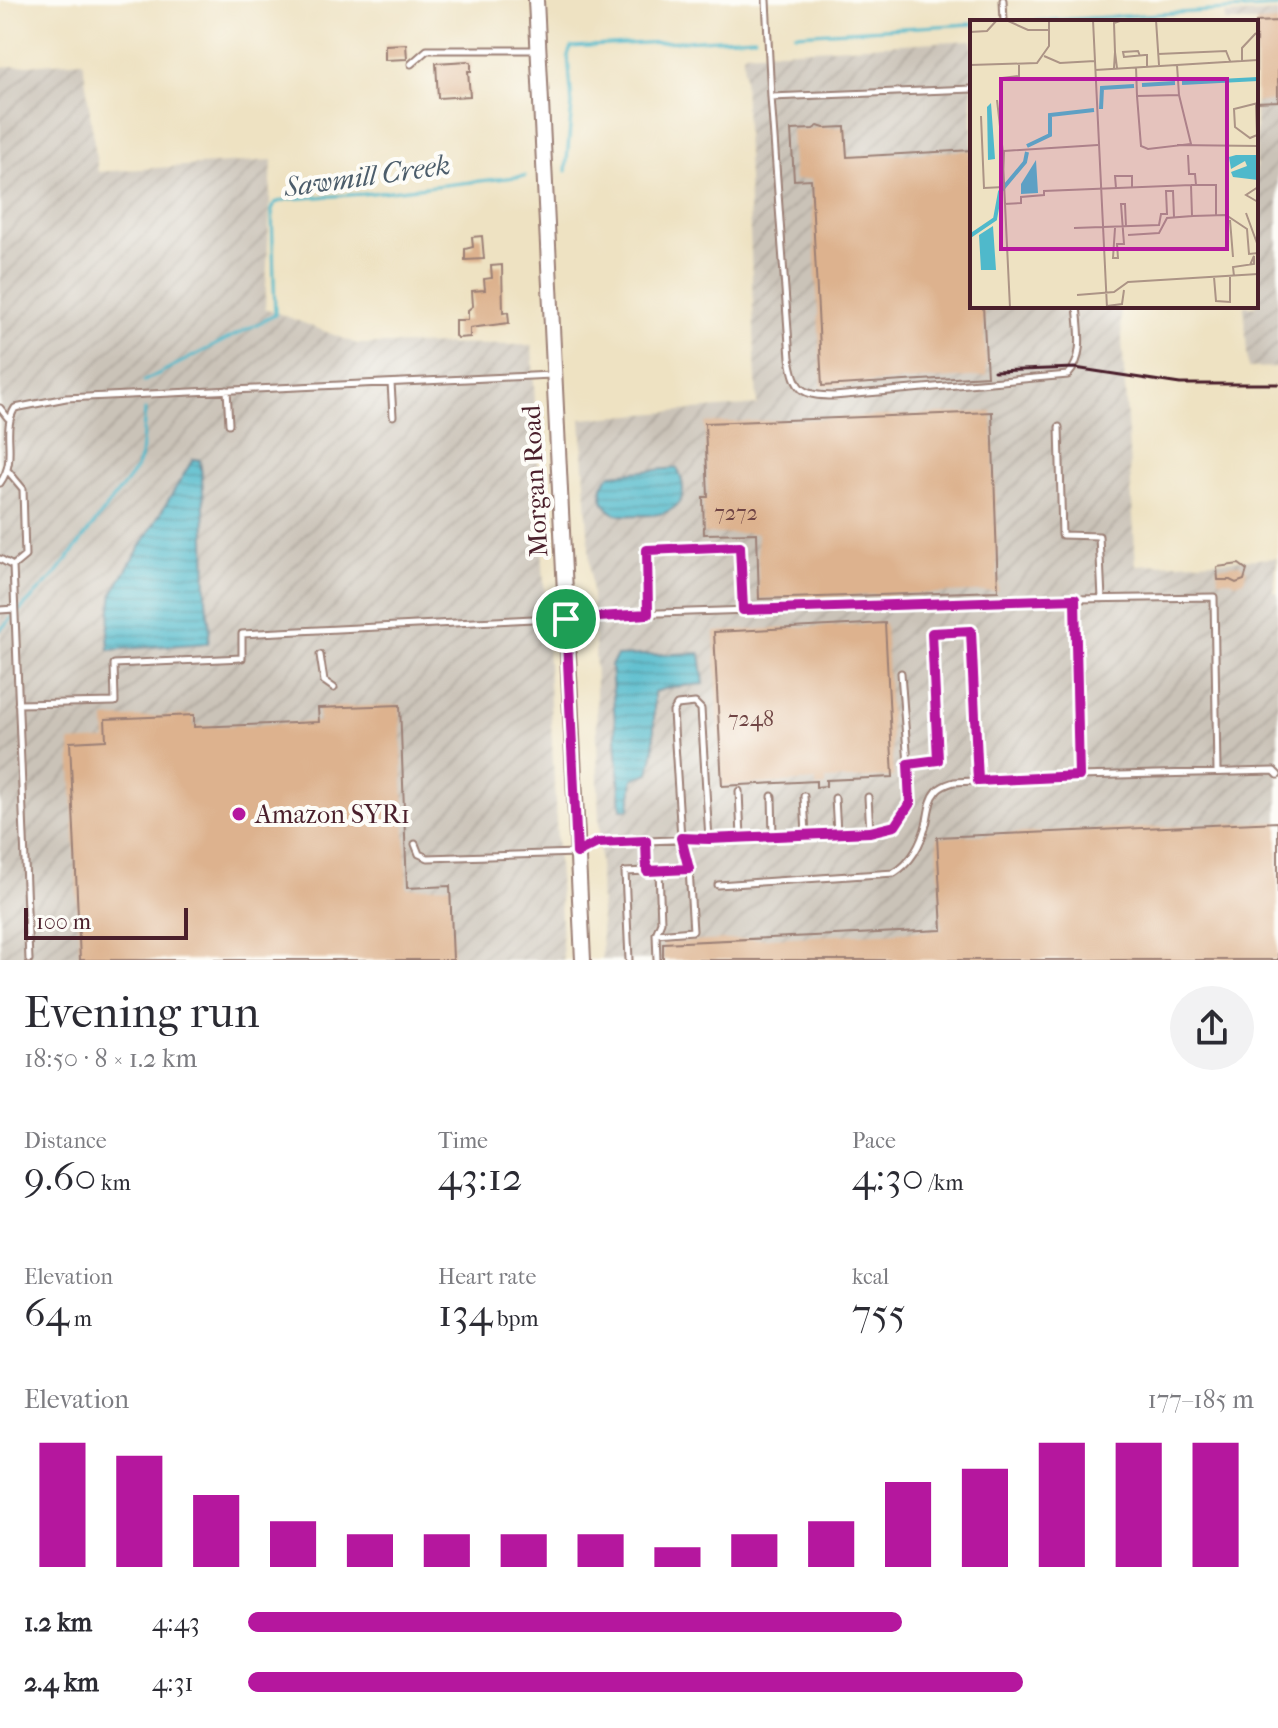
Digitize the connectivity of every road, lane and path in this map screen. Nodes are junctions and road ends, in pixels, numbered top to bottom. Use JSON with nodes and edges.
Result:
{"nodes":[{"id":1,"x":536,"y":0,"type":"edge"},
{"id":2,"x":766,"y":0,"type":"edge"},
{"id":3,"x":1003,"y":0,"type":"edge"},
{"id":4,"x":1004,"y":20,"type":"edge"},
{"id":5,"x":539,"y":50,"type":"junction"},
{"id":6,"x":411,"y":64,"type":"dead end"},
{"id":7,"x":970,"y":89,"type":"edge"},
{"id":8,"x":771,"y":97,"type":"junction"},
{"id":9,"x":1077,"y":308,"type":"edge"},
{"id":10,"x":555,"y":375,"type":"junction"},
{"id":11,"x":391,"y":383,"type":"junction"},
{"id":12,"x":227,"y":390,"type":"junction"},
{"id":13,"x":0,"y":408,"type":"edge"},
{"id":14,"x":393,"y":416,"type":"dead end"},
{"id":15,"x":8,"y":418,"type":"junction"},
{"id":16,"x":229,"y":424,"type":"dead end"},
{"id":17,"x":1059,"y":427,"type":"dead end"},
{"id":18,"x":8,"y":471,"type":"junction"},
{"id":19,"x":0,"y":483,"type":"edge"},
{"id":20,"x":0,"y":559,"type":"edge"},
{"id":21,"x":13,"y":566,"type":"junction"},
{"id":22,"x":1075,"y":599,"type":"junction"},
{"id":23,"x":1102,"y":599,"type":"junction"},
{"id":24,"x":14,"y":609,"type":"junction"},
{"id":25,"x":0,"y":610,"type":"edge"},
{"id":26,"x":743,"y":610,"type":"junction"},
{"id":27,"x":648,"y":614,"type":"junction"},
{"id":28,"x":566,"y":619,"type":"junction"},
{"id":29,"x":320,"y":655,"type":"dead end"},
{"id":30,"x":901,"y":673,"type":"dead end"},
{"id":31,"x":334,"y":688,"type":"dead end"},
{"id":32,"x":18,"y":704,"type":"junction"},
{"id":33,"x":908,"y":764,"type":"junction"},
{"id":34,"x":1217,"y":771,"type":"junction"},
{"id":35,"x":1278,"y":775,"type":"edge"},
{"id":36,"x":1079,"y":776,"type":"junction"},
{"id":37,"x":978,"y":781,"type":"junction"},
{"id":38,"x":739,"y":791,"type":"dead end"},
{"id":39,"x":772,"y":796,"type":"dead end"},
{"id":40,"x":804,"y":796,"type":"dead end"},
{"id":41,"x":868,"y":797,"type":"dead end"},
{"id":42,"x":835,"y":798,"type":"dead end"},
{"id":43,"x":870,"y":832,"type":"junction"},
{"id":44,"x":837,"y":833,"type":"junction"},
{"id":45,"x":806,"y":835,"type":"junction"},
{"id":46,"x":773,"y":836,"type":"junction"},
{"id":47,"x":681,"y":838,"type":"junction"},
{"id":48,"x":741,"y":838,"type":"junction"},
{"id":49,"x":709,"y":839,"type":"junction"},
{"id":50,"x":646,"y":841,"type":"junction"},
{"id":51,"x":415,"y":844,"type":"dead end"},
{"id":52,"x":577,"y":853,"type":"junction"},
{"id":53,"x":689,"y":869,"type":"junction"},
{"id":54,"x":659,"y":870,"type":"junction"},
{"id":55,"x":647,"y":871,"type":"junction"},
{"id":56,"x":718,"y":885,"type":"dead end"},
{"id":57,"x":656,"y":934,"type":"junction"},
{"id":58,"x":29,"y":960,"type":"edge"},
{"id":59,"x":583,"y":960,"type":"edge"},
{"id":60,"x":629,"y":960,"type":"edge"},
{"id":61,"x":657,"y":960,"type":"edge"}],
"edges":[{"from":1,"to":5,"type":"street","name":"Morgan Road"},
{"from":2,"to":8,"type":"lane"},
{"from":3,"to":4,"type":"lane"},
{"from":5,"to":6,"type":"lane"},
{"from":5,"to":10,"type":"street","name":"Morgan Road"},
{"from":7,"to":8,"type":"lane"},
{"from":8,"to":9,"type":"lane"},
{"from":10,"to":11,"type":"lane"},
{"from":10,"to":28,"type":"street","name":"Morgan Road"},
{"from":11,"to":12,"type":"lane"},
{"from":11,"to":14,"type":"lane"},
{"from":12,"to":15,"type":"lane"},
{"from":12,"to":16,"type":"lane"},
{"from":13,"to":15,"type":"lane"},
{"from":15,"to":18,"type":"lane"},
{"from":17,"to":23,"type":"lane"},
{"from":18,"to":19,"type":"lane"},
{"from":18,"to":21,"type":"lane"},
{"from":20,"to":21,"type":"lane"},
{"from":21,"to":24,"type":"lane"},
{"from":22,"to":23,"type":"lane"},
{"from":22,"to":26,"type":"lane"},
{"from":22,"to":36,"type":"lane"},
{"from":23,"to":34,"type":"lane"},
{"from":24,"to":25,"type":"lane"},
{"from":24,"to":32,"type":"lane"},
{"from":26,"to":27,"type":"lane"},
{"from":26,"to":27,"type":"lane"},
{"from":27,"to":28,"type":"lane"},
{"from":28,"to":32,"type":"lane"},
{"from":28,"to":52,"type":"street","name":"Morgan Road"},
{"from":29,"to":31,"type":"lane"},
{"from":30,"to":33,"type":"lane"},
{"from":32,"to":58,"type":"lane"},
{"from":33,"to":37,"type":"lane"},
{"from":33,"to":43,"type":"lane"},
{"from":34,"to":35,"type":"lane"},
{"from":34,"to":36,"type":"lane"},
{"from":36,"to":37,"type":"lane"},
{"from":37,"to":56,"type":"lane"},
{"from":38,"to":48,"type":"lane"},
{"from":39,"to":46,"type":"lane"},
{"from":40,"to":45,"type":"lane"},
{"from":41,"to":43,"type":"lane"},
{"from":42,"to":44,"type":"lane"},
{"from":43,"to":44,"type":"lane"},
{"from":44,"to":45,"type":"lane"},
{"from":45,"to":46,"type":"lane"},
{"from":46,"to":48,"type":"lane"},
{"from":47,"to":49,"type":"lane"},
{"from":47,"to":49,"type":"lane"},
{"from":47,"to":50,"type":"lane"},
{"from":47,"to":53,"type":"lane"},
{"from":48,"to":49,"type":"lane"},
{"from":50,"to":52,"type":"lane"},
{"from":50,"to":55,"type":"lane"},
{"from":51,"to":52,"type":"lane"},
{"from":52,"to":59,"type":"street","name":"Morgan Road"},
{"from":53,"to":54,"type":"lane"},
{"from":53,"to":57,"type":"lane"},
{"from":54,"to":55,"type":"lane"},
{"from":54,"to":57,"type":"lane"},
{"from":55,"to":60,"type":"lane"},
{"from":57,"to":61,"type":"lane"}]}
